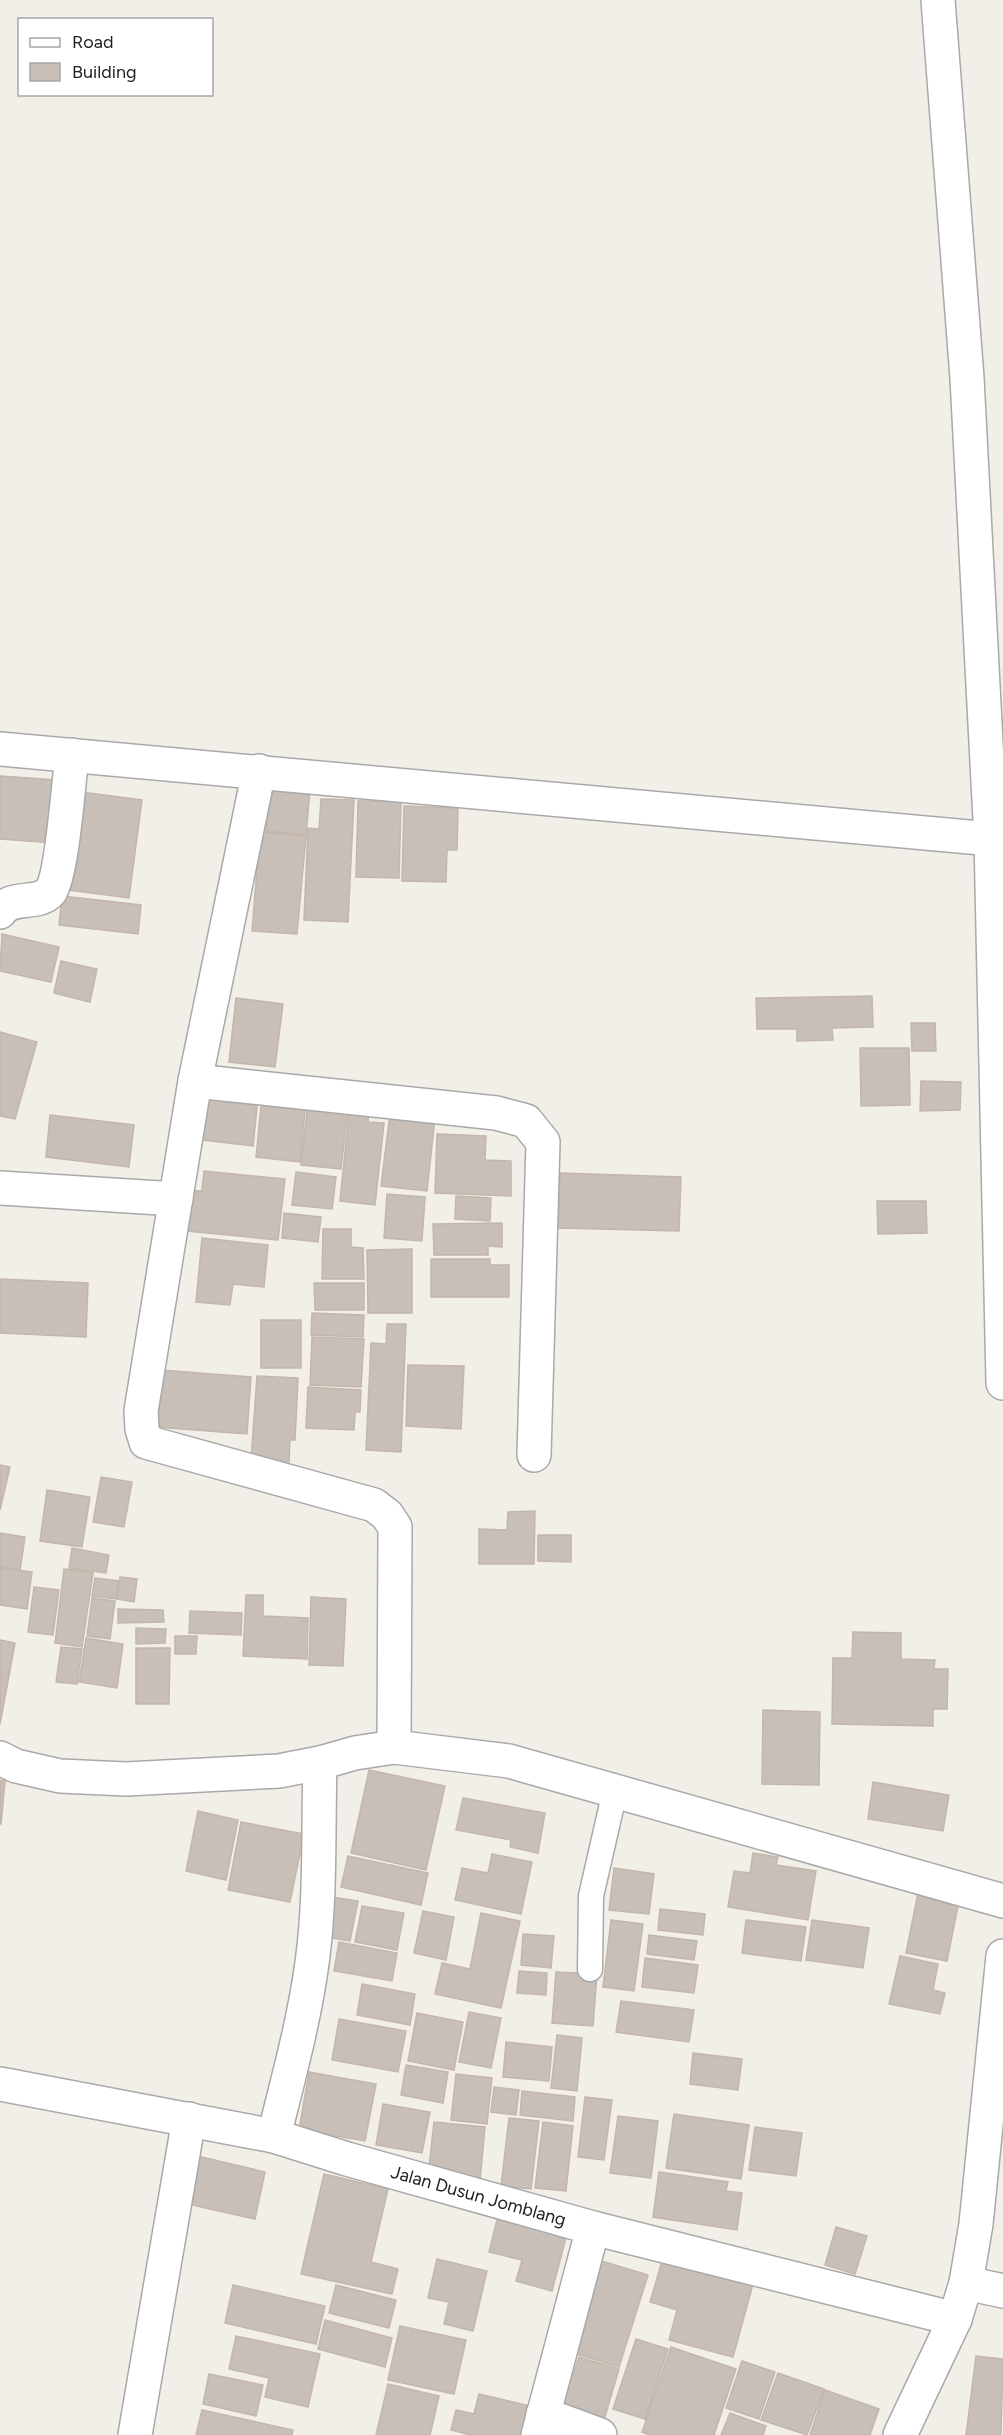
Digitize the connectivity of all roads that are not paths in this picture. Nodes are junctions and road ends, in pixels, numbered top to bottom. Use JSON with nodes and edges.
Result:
{"nodes":[{"id":1,"x":938,"y":0,"type":"edge"},
{"id":2,"x":0,"y":749,"type":"edge"},
{"id":3,"x":72,"y":755,"type":"junction"},
{"id":4,"x":259,"y":771,"type":"junction"},
{"id":5,"x":997,"y":839,"type":"edge"},
{"id":6,"x":0,"y":912,"type":"edge"},
{"id":7,"x":195,"y":1081,"type":"junction"},
{"id":8,"x":0,"y":1188,"type":"edge"},
{"id":9,"x":176,"y":1199,"type":"junction"},
{"id":10,"x":1003,"y":1383,"type":"edge"},
{"id":11,"x":534,"y":1455,"type":"dead end"},
{"id":12,"x":394,"y":1747,"type":"junction"},
{"id":13,"x":0,"y":1758,"type":"edge"},
{"id":14,"x":320,"y":1763,"type":"junction"},
{"id":15,"x":615,"y":1791,"type":"junction"},
{"id":16,"x":1003,"y":1901,"type":"edge"},
{"id":17,"x":1003,"y":1956,"type":"edge"},
{"id":18,"x":590,"y":1969,"type":"dead end"},
{"id":19,"x":0,"y":2084,"type":"edge"},
{"id":20,"x":189,"y":2119,"type":"junction"},
{"id":21,"x":273,"y":2136,"type":"junction"},
{"id":22,"x":593,"y":2228,"type":"junction"},
{"id":23,"x":966,"y":2283,"type":"junction"},
{"id":24,"x":1003,"y":2291,"type":"edge"},
{"id":25,"x":955,"y":2319,"type":"junction"},
{"id":26,"x":540,"y":2424,"type":"edge"},
{"id":27,"x":135,"y":2435,"type":"edge"},
{"id":28,"x":600,"y":2435,"type":"edge"},
{"id":29,"x":900,"y":2435,"type":"edge"}],
"edges":[{"from":1,"to":5,"type":"street"},
{"from":2,"to":3,"type":"street"},
{"from":3,"to":4,"type":"street"},
{"from":3,"to":6,"type":"street"},
{"from":4,"to":5,"type":"street"},
{"from":4,"to":7,"type":"street"},
{"from":5,"to":10,"type":"street"},
{"from":7,"to":9,"type":"street"},
{"from":7,"to":11,"type":"street"},
{"from":8,"to":9,"type":"street"},
{"from":9,"to":12,"type":"street"},
{"from":12,"to":14,"type":"street"},
{"from":12,"to":15,"type":"street"},
{"from":13,"to":14,"type":"street"},
{"from":14,"to":21,"type":"street"},
{"from":15,"to":16,"type":"street"},
{"from":15,"to":18,"type":"lane"},
{"from":17,"to":23,"type":"street"},
{"from":19,"to":20,"type":"street","name":"Jalan Dusun Jomblang"},
{"from":20,"to":21,"type":"street","name":"Jalan Dusun Jomblang"},
{"from":20,"to":27,"type":"street"},
{"from":21,"to":22,"type":"street","name":"Jalan Dusun Jomblang"},
{"from":22,"to":25,"type":"street","name":"Jalan Dusun Jomblang"},
{"from":22,"to":26,"type":"street"},
{"from":23,"to":24,"type":"street"},
{"from":23,"to":25,"type":"street"},
{"from":25,"to":29,"type":"street"},
{"from":26,"to":28,"type":"street"}]}
